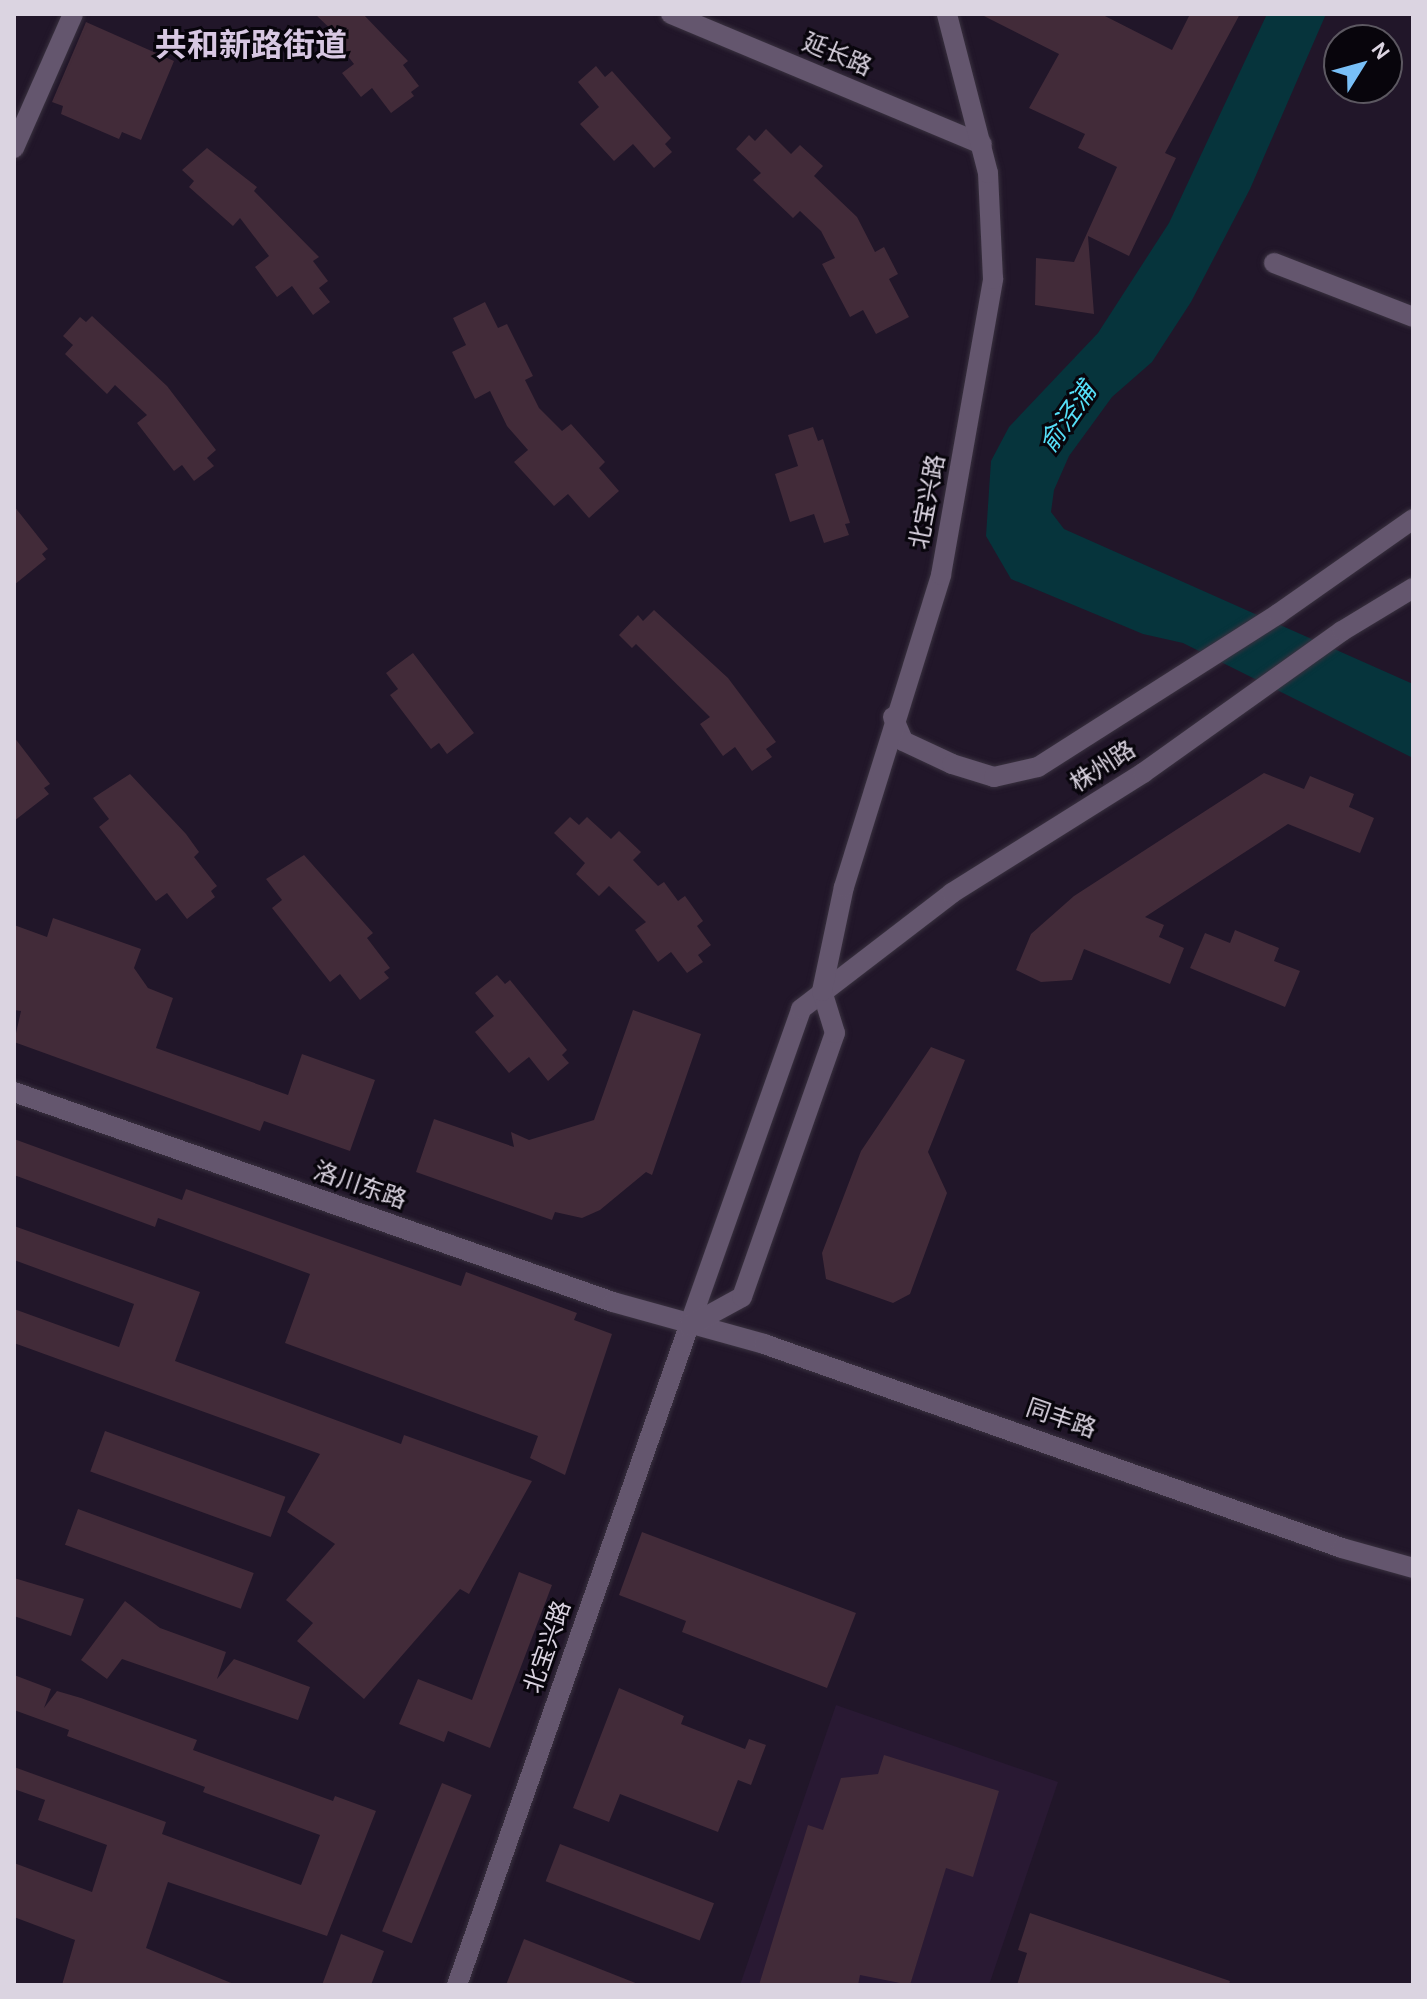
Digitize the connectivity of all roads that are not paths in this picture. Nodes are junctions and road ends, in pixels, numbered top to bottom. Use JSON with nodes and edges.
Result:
{"nodes":[{"id":1,"x":73,"y":14,"type":"edge"},
{"id":2,"x":671,"y":14,"type":"edge"},
{"id":3,"x":947,"y":14,"type":"edge"},
{"id":4,"x":982,"y":144,"type":"junction"},
{"id":5,"x":14,"y":148,"type":"edge"},
{"id":6,"x":1274,"y":263,"type":"dead end"},
{"id":7,"x":1413,"y":317,"type":"edge"},
{"id":8,"x":1413,"y":519,"type":"edge"},
{"id":9,"x":1413,"y":588,"type":"edge"},
{"id":10,"x":893,"y":717,"type":"junction"},
{"id":11,"x":822,"y":991,"type":"junction"},
{"id":12,"x":14,"y":1092,"type":"edge"},
{"id":13,"x":689,"y":1326,"type":"junction"},
{"id":14,"x":1413,"y":1568,"type":"edge"},
{"id":15,"x":457,"y":1985,"type":"edge"}],
"edges":[{"from":1,"to":5,"type":"street"},
{"from":2,"to":4,"type":"street","name":"延长路"},
{"from":3,"to":4,"type":"street","name":"北宝兴路"},
{"from":4,"to":10,"type":"street","name":"北宝兴路"},
{"from":6,"to":7,"type":"street"},
{"from":8,"to":10,"type":"street"},
{"from":9,"to":11,"type":"street","name":"株州路"},
{"from":10,"to":11,"type":"street","name":"北宝兴路"},
{"from":11,"to":13,"type":"street","name":"北宝兴路"},
{"from":11,"to":13,"type":"street","name":"北宝兴路"},
{"from":12,"to":13,"type":"street","name":"洛川东路"},
{"from":13,"to":14,"type":"street","name":"同丰路"},
{"from":13,"to":15,"type":"street","name":"北宝兴路"}]}
